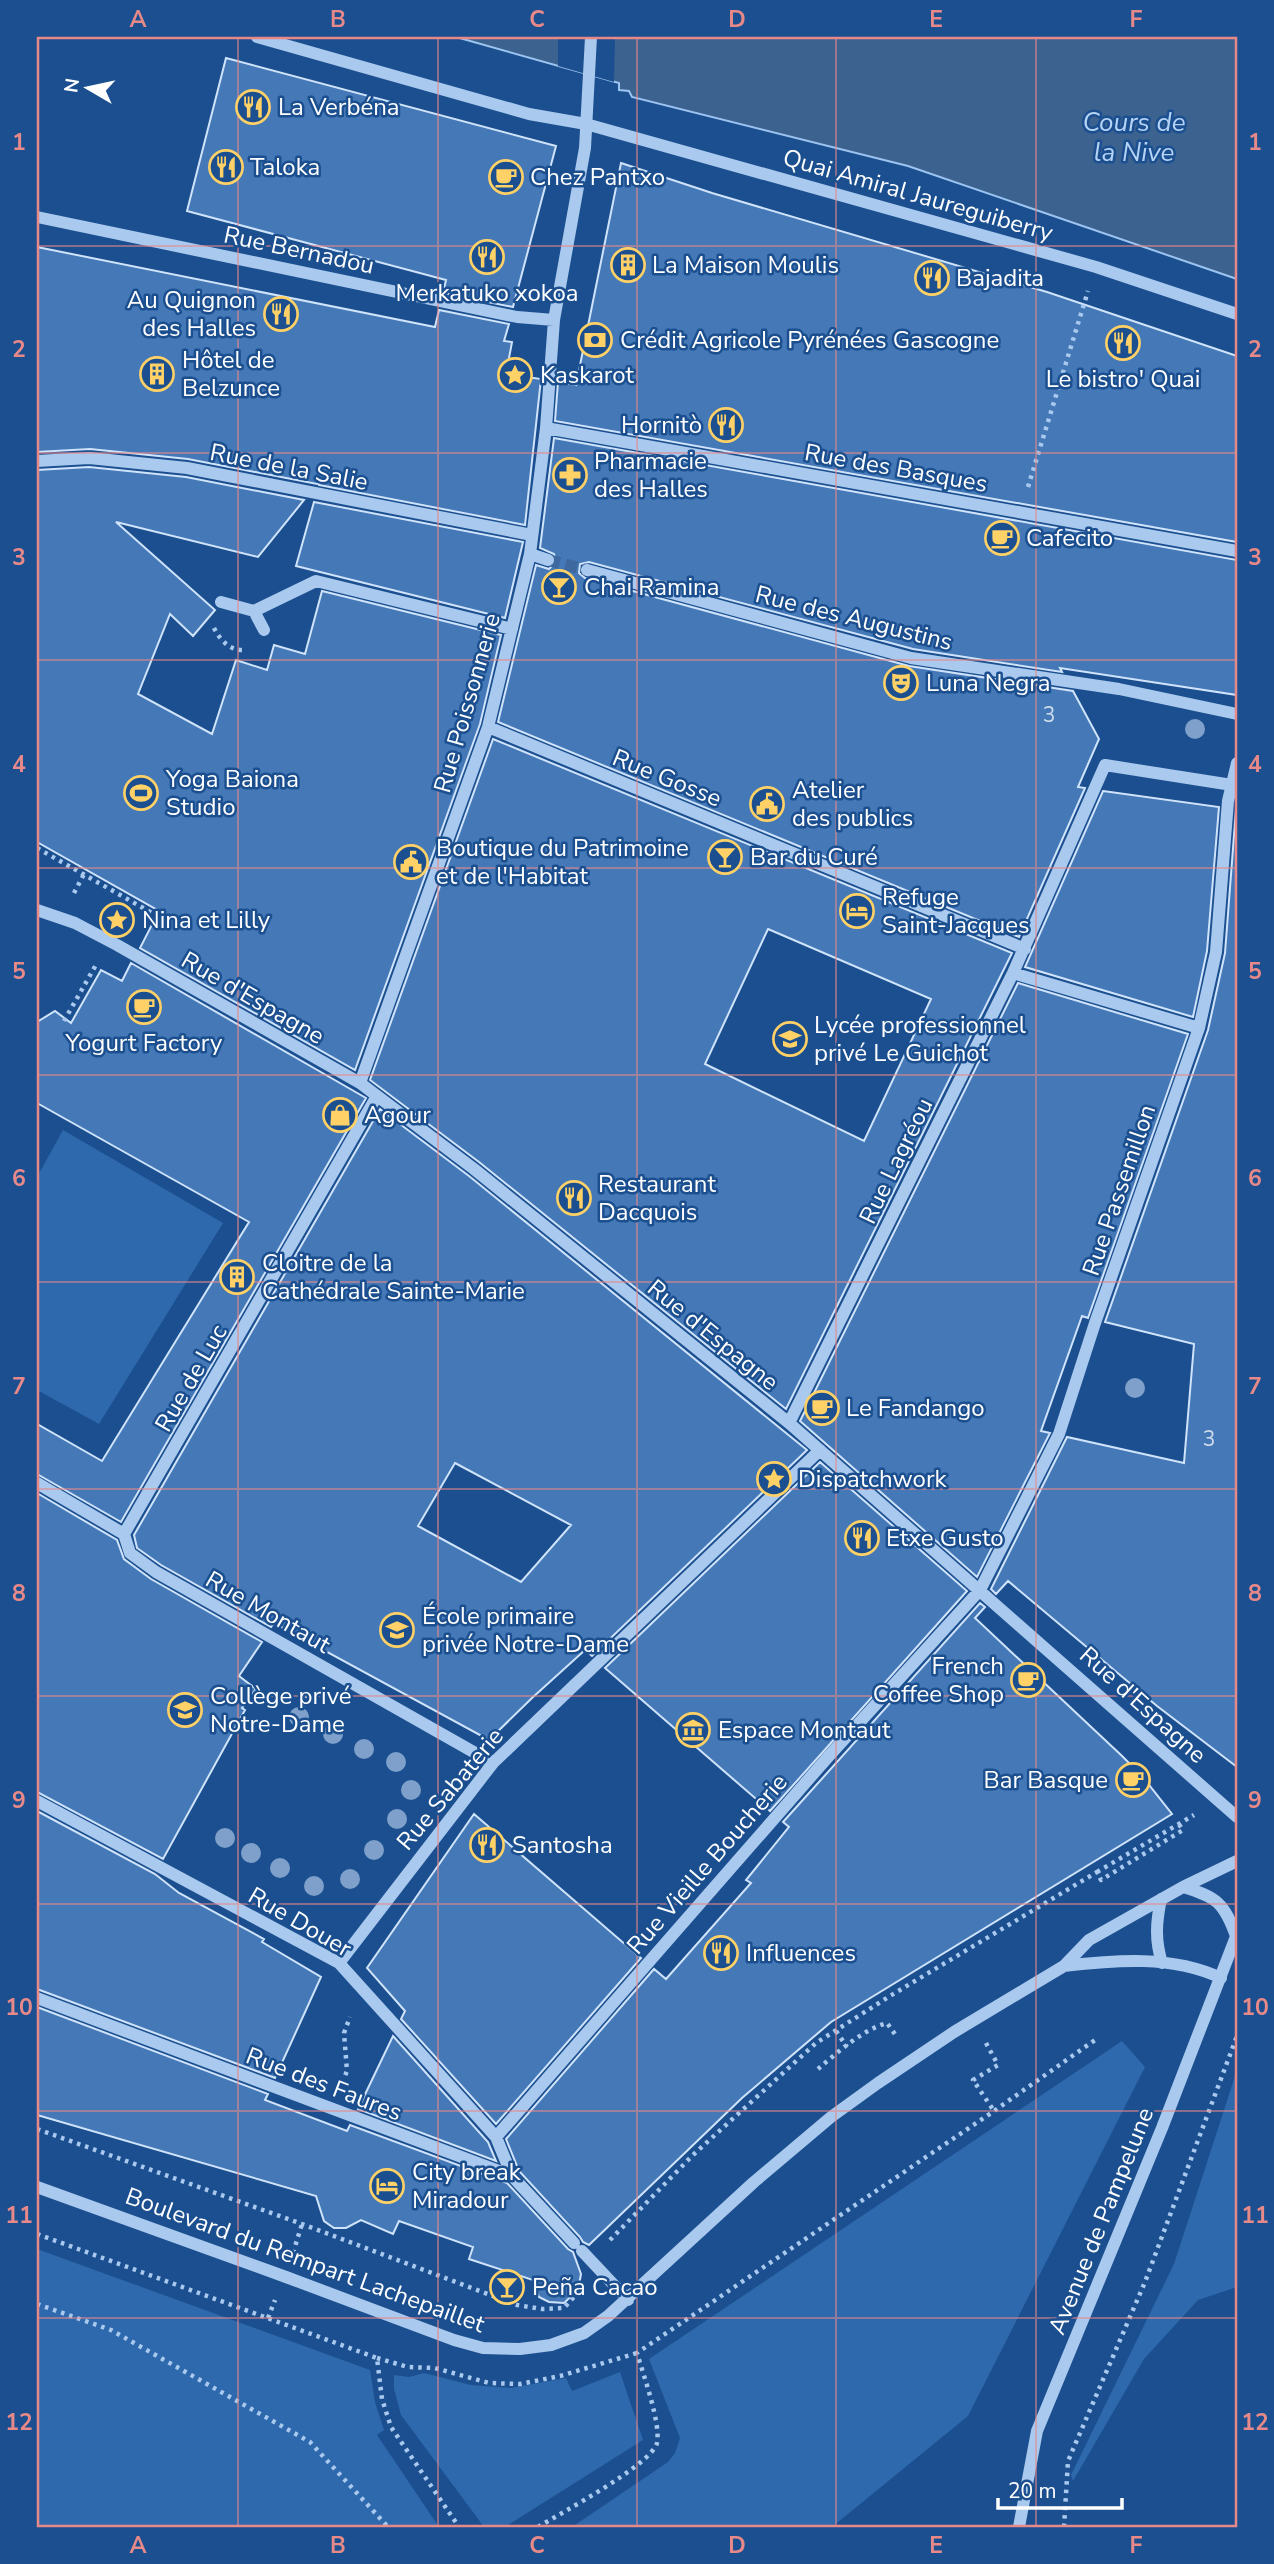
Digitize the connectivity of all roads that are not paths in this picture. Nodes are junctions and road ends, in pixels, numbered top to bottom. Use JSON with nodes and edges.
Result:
{"nodes":[{"id":1,"x":257,"y":37,"type":"edge"},
{"id":2,"x":592,"y":37,"type":"edge"},
{"id":3,"x":586,"y":124,"type":"junction"},
{"id":4,"x":37,"y":217,"type":"edge"},
{"id":5,"x":1237,"y":314,"type":"edge"},
{"id":6,"x":554,"y":320,"type":"junction"},
{"id":7,"x":546,"y":428,"type":"junction"},
{"id":8,"x":37,"y":461,"type":"edge"},
{"id":9,"x":532,"y":535,"type":"junction"},
{"id":10,"x":1237,"y":551,"type":"edge"},
{"id":11,"x":530,"y":554,"type":"junction"},
{"id":12,"x":548,"y":560,"type":"tunnel mouth"},
{"id":13,"x":587,"y":570,"type":"tunnel mouth"},
{"id":14,"x":221,"y":602,"type":"dead end"},
{"id":15,"x":254,"y":611,"type":"junction"},
{"id":16,"x":512,"y":629,"type":"junction"},
{"id":17,"x":264,"y":630,"type":"dead end"},
{"id":18,"x":1237,"y":714,"type":"edge"},
{"id":19,"x":488,"y":727,"type":"junction"},
{"id":20,"x":1237,"y":763,"type":"edge"},
{"id":21,"x":1231,"y":785,"type":"junction"},
{"id":22,"x":37,"y":910,"type":"edge"},
{"id":23,"x":1025,"y":948,"type":"junction"},
{"id":24,"x":1013,"y":973,"type":"junction"},
{"id":25,"x":1199,"y":1028,"type":"junction"},
{"id":26,"x":360,"y":1083,"type":"junction"},
{"id":27,"x":377,"y":1096,"type":"junction"},
{"id":28,"x":789,"y":1423,"type":"junction"},
{"id":29,"x":820,"y":1450,"type":"junction"},
{"id":30,"x":37,"y":1483,"type":"edge"},
{"id":31,"x":124,"y":1534,"type":"junction"},
{"id":32,"x":981,"y":1590,"type":"junction"},
{"id":33,"x":493,"y":1763,"type":"junction"},
{"id":34,"x":37,"y":1801,"type":"edge"},
{"id":35,"x":1237,"y":1817,"type":"edge"},
{"id":36,"x":1237,"y":1861,"type":"edge"},
{"id":37,"x":1183,"y":1887,"type":"junction"},
{"id":38,"x":1161,"y":1899,"type":"junction"},
{"id":39,"x":1237,"y":1935,"type":"edge"},
{"id":40,"x":1162,"y":1963,"type":"junction"},
{"id":41,"x":339,"y":1964,"type":"junction"},
{"id":42,"x":1064,"y":1966,"type":"junction"},
{"id":43,"x":1221,"y":1978,"type":"junction"},
{"id":44,"x":37,"y":1998,"type":"edge"},
{"id":45,"x":496,"y":2137,"type":"junction"},
{"id":46,"x":512,"y":2176,"type":"junction"},
{"id":47,"x":37,"y":2187,"type":"edge"},
{"id":48,"x":628,"y":2300,"type":"junction"},
{"id":49,"x":1018,"y":2527,"type":"edge"}],
"edges":[{"from":1,"to":3,"type":"street","name":"Quai Amiral Jaureguiberry"},
{"from":2,"to":3,"type":"street","name":"Rue Poissonnerie"},
{"from":3,"to":5,"type":"street","name":"Quai Amiral Jaureguiberry"},
{"from":3,"to":6,"type":"street","name":"Rue Poissonnerie"},
{"from":4,"to":6,"type":"street","name":"Rue Bernadou"},
{"from":6,"to":7,"type":"street","name":"Rue Poissonnerie"},
{"from":7,"to":9,"type":"street","name":"Rue Poissonnerie"},
{"from":7,"to":10,"type":"street","name":"Rue des Basques"},
{"from":8,"to":9,"type":"street","name":"Rue de la Salie"},
{"from":9,"to":11,"type":"street","name":"Rue Poissonnerie"},
{"from":11,"to":12,"type":"street"},
{"from":11,"to":16,"type":"street","name":"Rue Poissonnerie"},
{"from":13,"to":18,"type":"street","name":"Rue des Augustins"},
{"from":14,"to":15,"type":"street"},
{"from":15,"to":16,"type":"street"},
{"from":15,"to":17,"type":"street"},
{"from":16,"to":19,"type":"street","name":"Rue Poissonnerie"},
{"from":19,"to":23,"type":"street","name":"Rue Gosse"},
{"from":19,"to":26,"type":"street","name":"Rue Poissonnerie"},
{"from":20,"to":21,"type":"street"},
{"from":21,"to":23,"type":"street","name":"Rue Lagréou"},
{"from":21,"to":25,"type":"street","name":"Rue Passemillon"},
{"from":22,"to":26,"type":"street","name":"Rue d'Espagne"},
{"from":23,"to":24,"type":"street","name":"Rue Lagréou"},
{"from":24,"to":25,"type":"street"},
{"from":24,"to":28,"type":"street","name":"Rue Lagréou"},
{"from":25,"to":32,"type":"street","name":"Rue Passemillon"},
{"from":26,"to":27,"type":"street","name":"Rue d'Espagne"},
{"from":27,"to":28,"type":"street","name":"Rue d'Espagne"},
{"from":27,"to":31,"type":"street","name":"Rue de Luc"},
{"from":28,"to":29,"type":"street","name":"Rue d'Espagne"},
{"from":29,"to":32,"type":"street","name":"Rue d'Espagne"},
{"from":29,"to":33,"type":"street","name":"Rue Sabaterie"},
{"from":30,"to":31,"type":"street","name":"Rue Montaut"},
{"from":31,"to":33,"type":"street","name":"Rue Montaut"},
{"from":32,"to":35,"type":"street","name":"Rue d'Espagne"},
{"from":32,"to":45,"type":"street","name":"Rue Vieille Boucherie"},
{"from":33,"to":41,"type":"street","name":"Rue Sabaterie"},
{"from":34,"to":41,"type":"street","name":"Rue Douer"},
{"from":36,"to":37,"type":"street","name":"Boulevard du Rempart Lachepaillet"},
{"from":37,"to":38,"type":"street","name":"Boulevard du Rempart Lachepaillet"},
{"from":37,"to":39,"type":"street"},
{"from":38,"to":40,"type":"street"},
{"from":38,"to":42,"type":"street","name":"Boulevard du Rempart Lachepaillet"},
{"from":39,"to":43,"type":"street","name":"Avenue de Pampelune"},
{"from":40,"to":42,"type":"street","name":"Boulevard du Rempart Lachepaillet"},
{"from":40,"to":43,"type":"street","name":"Boulevard du Rempart Lachepaillet"},
{"from":41,"to":45,"type":"street","name":"Rue Douer"},
{"from":42,"to":48,"type":"street","name":"Boulevard du Rempart Lachepaillet"},
{"from":43,"to":49,"type":"street","name":"Avenue de Pampelune"},
{"from":44,"to":46,"type":"street","name":"Rue des Faures"},
{"from":45,"to":46,"type":"street","name":"Rue Douer"},
{"from":46,"to":48,"type":"street","name":"Rue des Faures"},
{"from":47,"to":48,"type":"street","name":"Boulevard du Rempart Lachepaillet"}]}
